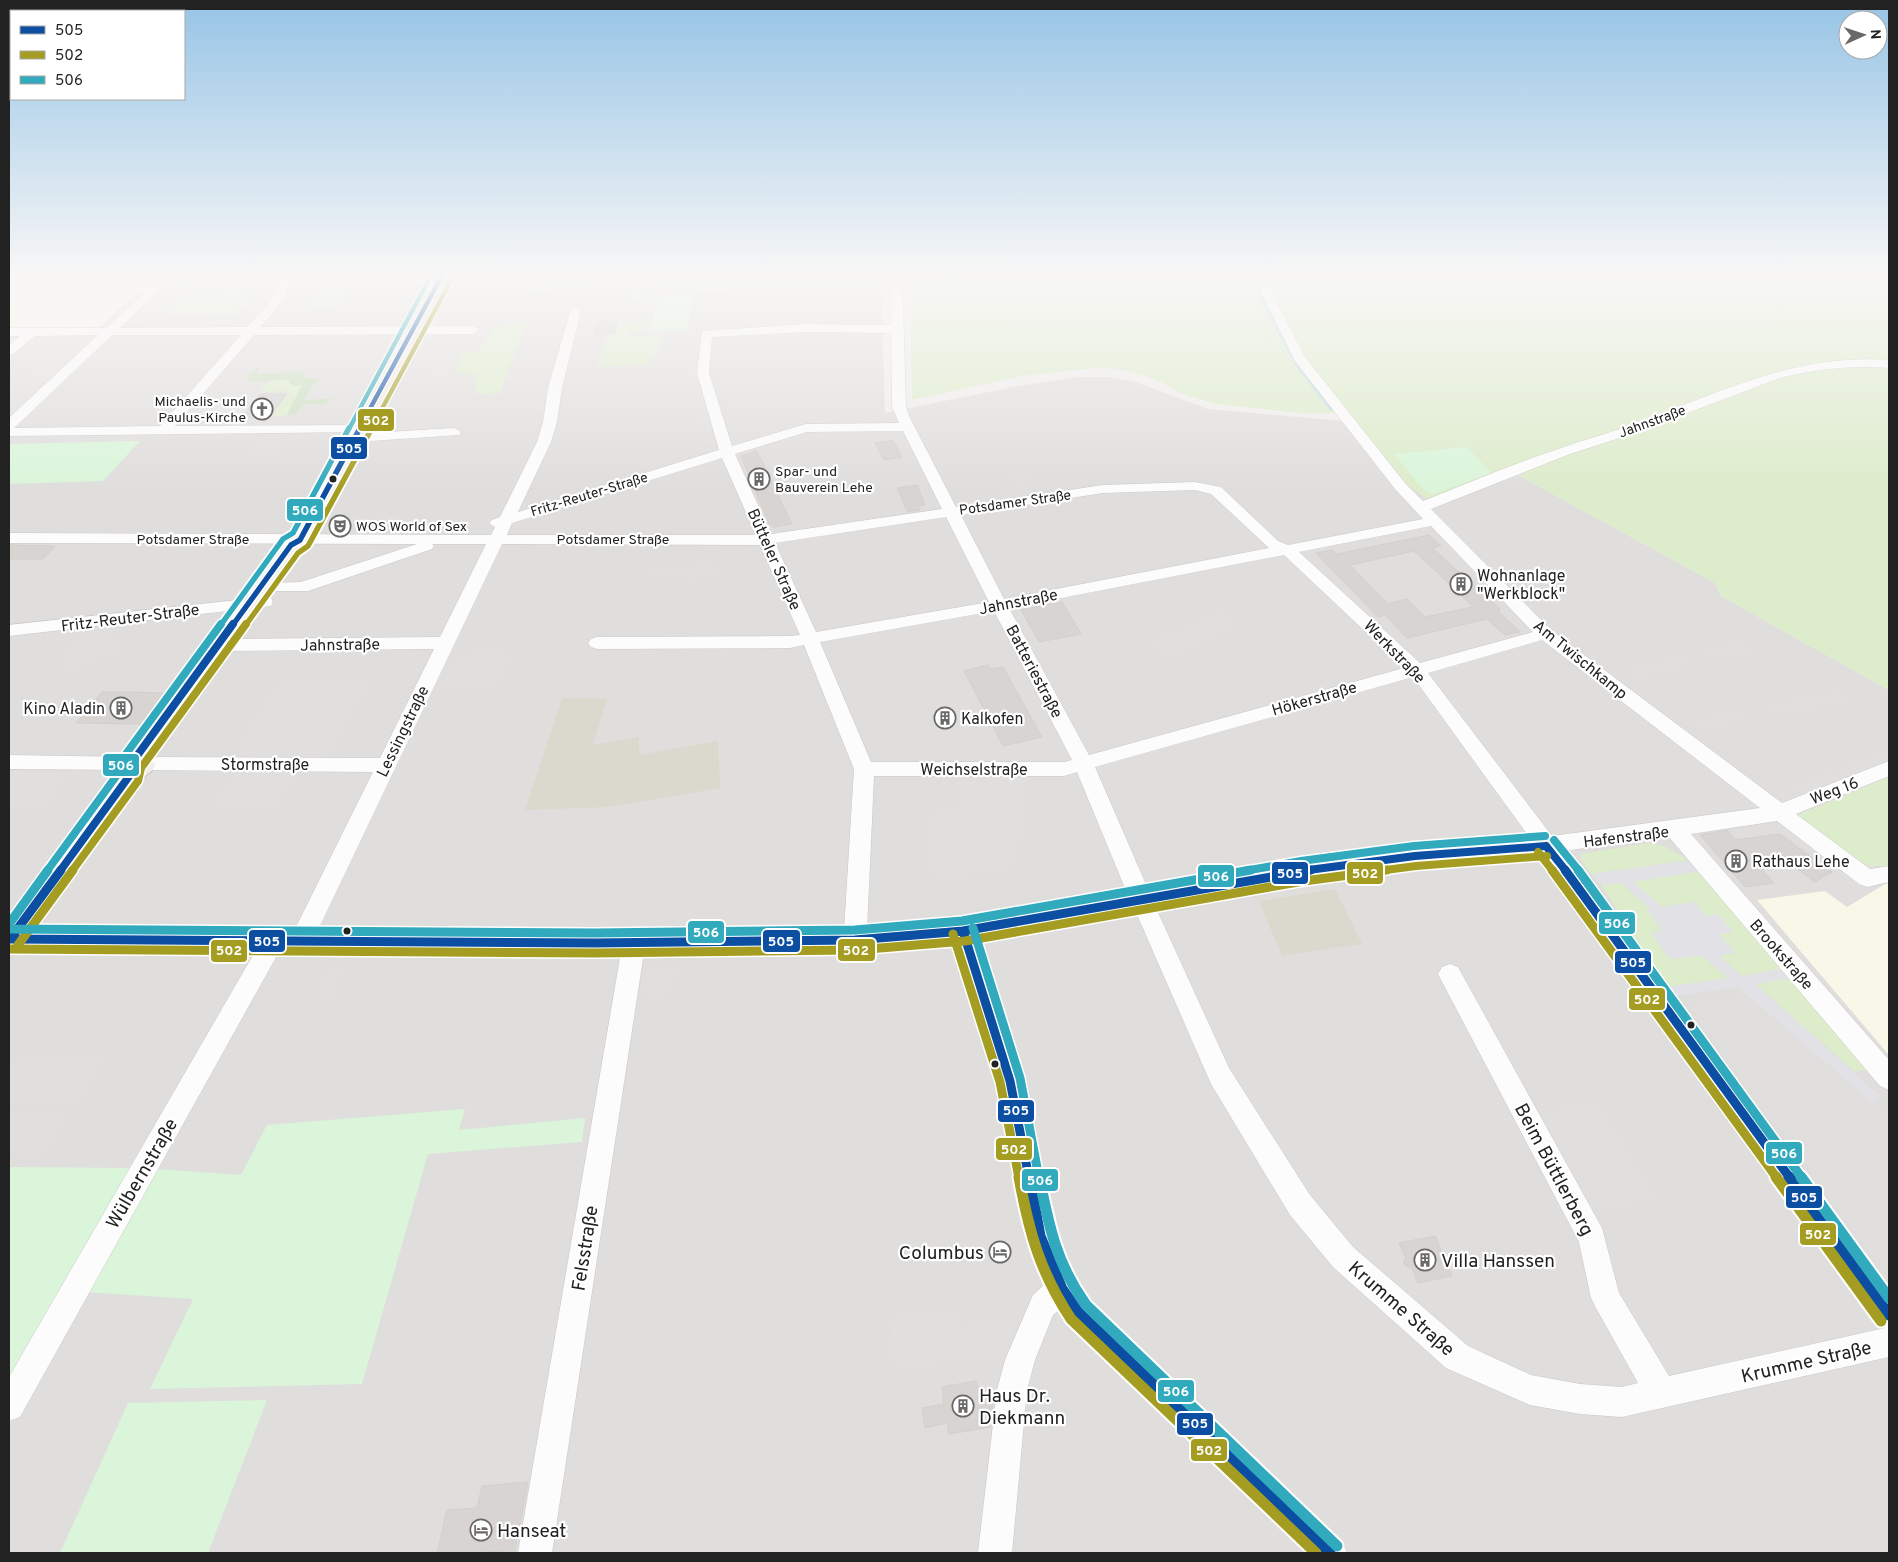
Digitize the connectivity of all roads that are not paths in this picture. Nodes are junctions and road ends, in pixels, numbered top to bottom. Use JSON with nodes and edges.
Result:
{"nodes":[{"id":1,"x":95,"y":345,"type":"edge"},
{"id":2,"x":240,"y":345,"type":"edge"},
{"id":3,"x":405,"y":345,"type":"edge"},
{"id":4,"x":566,"y":345,"type":"edge"},
{"id":5,"x":705,"y":345,"type":"edge"},
{"id":6,"x":897,"y":345,"type":"edge"},
{"id":7,"x":1292,"y":345,"type":"edge"},
{"id":8,"x":1889,"y":364,"type":"edge"},
{"id":9,"x":9,"y":425,"type":"edge"},
{"id":10,"x":908,"y":427,"type":"junction"},
{"id":11,"x":164,"y":430,"type":"junction"},
{"id":12,"x":9,"y":432,"type":"edge"},
{"id":13,"x":454,"y":432,"type":"dead end"},
{"id":14,"x":358,"y":433,"type":"junction"},
{"id":15,"x":726,"y":451,"type":"junction"},
{"id":16,"x":1213,"y":488,"type":"joint"},
{"id":17,"x":1421,"y":507,"type":"junction"},
{"id":18,"x":950,"y":511,"type":"junction"},
{"id":19,"x":505,"y":521,"type":"junction"},
{"id":20,"x":1435,"y":522,"type":"junction"},
{"id":21,"x":9,"y":538,"type":"edge"},
{"id":22,"x":495,"y":539,"type":"junction"},
{"id":23,"x":300,"y":540,"type":"junction"},
{"id":24,"x":445,"y":540,"type":"junction"},
{"id":25,"x":766,"y":540,"type":"junction"},
{"id":26,"x":1288,"y":550,"type":"junction"},
{"id":27,"x":264,"y":597,"type":"junction"},
{"id":28,"x":999,"y":605,"type":"junction"},
{"id":29,"x":9,"y":632,"type":"edge"},
{"id":30,"x":1545,"y":634,"type":"junction"},
{"id":31,"x":810,"y":638,"type":"junction"},
{"id":32,"x":445,"y":643,"type":"junction"},
{"id":33,"x":597,"y":643,"type":"dead end"},
{"id":34,"x":227,"y":645,"type":"junction"},
{"id":35,"x":1416,"y":669,"type":"junction"},
{"id":36,"x":9,"y":762,"type":"edge"},
{"id":37,"x":386,"y":764,"type":"junction"},
{"id":38,"x":1084,"y":764,"type":"junction"},
{"id":39,"x":135,"y":768,"type":"junction"},
{"id":40,"x":1889,"y":768,"type":"edge"},
{"id":41,"x":864,"y":769,"type":"junction"},
{"id":42,"x":1780,"y":813,"type":"junction"},
{"id":43,"x":1675,"y":830,"type":"junction"},
{"id":44,"x":1546,"y":846,"type":"junction"},
{"id":45,"x":1889,"y":874,"type":"edge"},
{"id":46,"x":1141,"y":899,"type":"junction"},
{"id":47,"x":963,"y":931,"type":"junction"},
{"id":48,"x":9,"y":939,"type":"edge"},
{"id":49,"x":855,"y":940,"type":"junction"},
{"id":50,"x":273,"y":941,"type":"junction"},
{"id":51,"x":301,"y":941,"type":"junction"},
{"id":52,"x":634,"y":943,"type":"junction"},
{"id":53,"x":1450,"y":974,"type":"dead end"},
{"id":54,"x":1889,"y":1078,"type":"edge"},
{"id":55,"x":1062,"y":1288,"type":"junction"},
{"id":56,"x":1889,"y":1315,"type":"edge"},
{"id":57,"x":1889,"y":1342,"type":"edge"},
{"id":58,"x":1662,"y":1394,"type":"junction"},
{"id":59,"x":9,"y":1406,"type":"edge"},
{"id":60,"x":535,"y":1553,"type":"edge"},
{"id":61,"x":994,"y":1553,"type":"edge"},
{"id":62,"x":1330,"y":1553,"type":"edge"}],
"edges":[{"from":1,"to":9,"type":"street"},
{"from":2,"to":11,"type":"street"},
{"from":3,"to":14,"type":"main road"},
{"from":4,"to":19,"type":"street","name":"Lessingstraße"},
{"from":5,"to":15,"type":"street","name":"Bütteler Straße"},
{"from":6,"to":10,"type":"street","name":"Batteriestraße"},
{"from":7,"to":17,"type":"street","name":"Am Twischkamp"},
{"from":8,"to":17,"type":"street","name":"Jahnstraße"},
{"from":10,"to":15,"type":"street","name":"Fritz-Reuter-Straße"},
{"from":10,"to":18,"type":"street","name":"Batteriestraße"},
{"from":11,"to":12,"type":"street"},
{"from":11,"to":14,"type":"street"},
{"from":13,"to":14,"type":"street"},
{"from":14,"to":23,"type":"main road"},
{"from":15,"to":19,"type":"street","name":"Fritz-Reuter-Straße"},
{"from":15,"to":25,"type":"street","name":"Bütteler Straße"},
{"from":16,"to":18,"type":"street","name":"Potsdamer Straße"},
{"from":16,"to":26,"type":"street","name":"Werkstraße"},
{"from":17,"to":20,"type":"street","name":"Am Twischkamp"},
{"from":18,"to":25,"type":"street","name":"Potsdamer Straße"},
{"from":18,"to":28,"type":"street","name":"Batteriestraße"},
{"from":19,"to":22,"type":"street","name":"Lessingstraße"},
{"from":19,"to":24,"type":"street","name":"Fritz-Reuter-Straße"},
{"from":20,"to":26,"type":"street","name":"Jahnstraße"},
{"from":20,"to":30,"type":"street","name":"Am Twischkamp"},
{"from":21,"to":23,"type":"street","name":"Potsdamer Straße"},
{"from":22,"to":24,"type":"street","name":"Potsdamer Straße"},
{"from":22,"to":25,"type":"street","name":"Potsdamer Straße"},
{"from":22,"to":32,"type":"street","name":"Lessingstraße"},
{"from":23,"to":24,"type":"street","name":"Potsdamer Straße"},
{"from":23,"to":27,"type":"main road"},
{"from":23,"to":27,"type":"main road"},
{"from":24,"to":27,"type":"street","name":"Fritz-Reuter-Straße"},
{"from":25,"to":31,"type":"street","name":"Bütteler Straße"},
{"from":26,"to":28,"type":"street","name":"Jahnstraße"},
{"from":26,"to":35,"type":"street","name":"Werkstraße"},
{"from":27,"to":29,"type":"street","name":"Fritz-Reuter-Straße"},
{"from":27,"to":34,"type":"main road"},
{"from":28,"to":31,"type":"street","name":"Jahnstraße"},
{"from":28,"to":38,"type":"street","name":"Batteriestraße"},
{"from":30,"to":35,"type":"street","name":"Hökerstraße"},
{"from":30,"to":42,"type":"street","name":"Am Twischkamp"},
{"from":31,"to":33,"type":"street","name":"Jahnstraße"},
{"from":31,"to":41,"type":"street","name":"Bütteler Straße"},
{"from":32,"to":34,"type":"street","name":"Jahnstraße"},
{"from":32,"to":37,"type":"street","name":"Lessingstraße"},
{"from":34,"to":39,"type":"main road"},
{"from":35,"to":38,"type":"street","name":"Hökerstraße"},
{"from":35,"to":44,"type":"street","name":"Werkstraße"},
{"from":36,"to":39,"type":"street","name":"Stormstraße"},
{"from":37,"to":39,"type":"street","name":"Stormstraße"},
{"from":37,"to":51,"type":"street","name":"Lessingstraße"},
{"from":38,"to":41,"type":"street","name":"Weichselstraße"},
{"from":38,"to":46,"type":"street","name":"Batteriestraße"},
{"from":39,"to":48,"type":"main road"},
{"from":40,"to":42,"type":"street","name":"Weg 16"},
{"from":41,"to":49,"type":"street","name":"Bütteler Straße"},
{"from":42,"to":43,"type":"street","name":"Hafenstraße"},
{"from":42,"to":45,"type":"street","name":"Am Twischkamp"},
{"from":43,"to":44,"type":"street","name":"Hafenstraße"},
{"from":43,"to":54,"type":"street","name":"Brookstraße"},
{"from":44,"to":46,"type":"street","name":"Hafenstraße"},
{"from":44,"to":56,"type":"street","name":"Werkstraße"},
{"from":46,"to":47,"type":"street","name":"Hafenstraße"},
{"from":46,"to":58,"type":"street","name":"Krumme Straße"},
{"from":47,"to":49,"type":"street","name":"Hafenstraße"},
{"from":47,"to":55,"type":"street"},
{"from":48,"to":50,"type":"street","name":"Hafenstraße"},
{"from":49,"to":52,"type":"street","name":"Hafenstraße"},
{"from":50,"to":51,"type":"street","name":"Hafenstraße"},
{"from":50,"to":59,"type":"street","name":"Wülbernstraße"},
{"from":51,"to":52,"type":"street","name":"Hafenstraße"},
{"from":52,"to":60,"type":"street","name":"Felsstraße"},
{"from":53,"to":58,"type":"street","name":"Beim Büttlerberg"},
{"from":55,"to":61,"type":"street"},
{"from":55,"to":62,"type":"street"},
{"from":57,"to":58,"type":"street","name":"Krumme Straße"}]}
